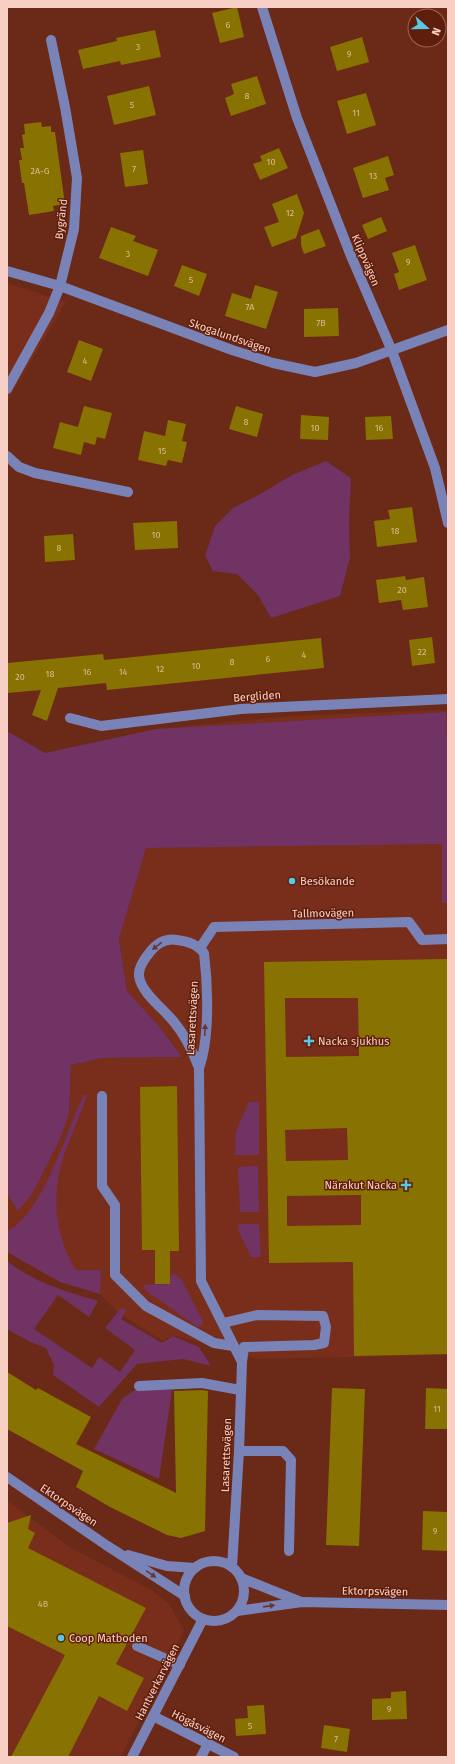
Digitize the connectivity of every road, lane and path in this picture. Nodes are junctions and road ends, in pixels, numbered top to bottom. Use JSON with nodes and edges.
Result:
{"nodes":[{"id":1,"x":262,"y":7,"type":"edge"},
{"id":2,"x":51,"y":40,"type":"dead end"},
{"id":3,"x":7,"y":271,"type":"edge"},
{"id":4,"x":60,"y":286,"type":"junction"},
{"id":5,"x":448,"y":330,"type":"edge"},
{"id":6,"x":392,"y":351,"type":"junction"},
{"id":7,"x":7,"y":389,"type":"edge"},
{"id":8,"x":7,"y":456,"type":"edge"},
{"id":9,"x":128,"y":492,"type":"dead end"},
{"id":10,"x":448,"y":523,"type":"edge"},
{"id":11,"x":448,"y":699,"type":"edge"},
{"id":12,"x":70,"y":718,"type":"dead end"},
{"id":13,"x":448,"y":939,"type":"edge"},
{"id":14,"x":200,"y":948,"type":"junction"},
{"id":15,"x":199,"y":1068,"type":"junction"},
{"id":16,"x":102,"y":1096,"type":"dead end"},
{"id":17,"x":223,"y":1323,"type":"junction"},
{"id":18,"x":233,"y":1346,"type":"junction"},
{"id":19,"x":242,"y":1362,"type":"junction"},
{"id":20,"x":139,"y":1386,"type":"dead end"},
{"id":21,"x":240,"y":1390,"type":"junction"},
{"id":22,"x":239,"y":1451,"type":"junction"},
{"id":23,"x":7,"y":1477,"type":"edge"},
{"id":24,"x":289,"y":1550,"type":"dead end"},
{"id":25,"x":119,"y":1552,"type":"junction"},
{"id":26,"x":232,"y":1566,"type":"junction"},
{"id":27,"x":195,"y":1568,"type":"junction"},
{"id":28,"x":241,"y":1578,"type":"junction"},
{"id":29,"x":185,"y":1596,"type":"junction"},
{"id":30,"x":302,"y":1602,"type":"junction"},
{"id":31,"x":448,"y":1605,"type":"edge"},
{"id":32,"x":237,"y":1611,"type":"junction"},
{"id":33,"x":203,"y":1619,"type":"junction"},
{"id":34,"x":137,"y":1646,"type":"dead end"},
{"id":35,"x":180,"y":1665,"type":"junction"},
{"id":36,"x":153,"y":1716,"type":"junction"},
{"id":37,"x":208,"y":1744,"type":"junction"},
{"id":38,"x":132,"y":1757,"type":"edge"},
{"id":39,"x":201,"y":1757,"type":"edge"},
{"id":40,"x":234,"y":1757,"type":"edge"}],
"edges":[{"from":1,"to":6,"type":"street","name":"Klippvägen"},
{"from":2,"to":4,"type":"street","name":"Bygränd"},
{"from":3,"to":4,"type":"street","name":"Skogalundsvägen"},
{"from":4,"to":6,"type":"street","name":"Skogalundsvägen"},
{"from":4,"to":7,"type":"street","name":"Bygränd"},
{"from":5,"to":6,"type":"street","name":"Skogalundsvägen"},
{"from":6,"to":10,"type":"street","name":"Klippvägen"},
{"from":8,"to":9,"type":"street"},
{"from":11,"to":12,"type":"street","name":"Bergliden"},
{"from":13,"to":14,"type":"street","name":"Tallmovägen"},
{"from":15,"to":14,"type":"street","name":"Lasarettsvägen","one_way":true},
{"from":14,"to":15,"type":"street","name":"Lasarettsvägen","one_way":true},
{"from":15,"to":17,"type":"street","name":"Lasarettsvägen"},
{"from":16,"to":18,"type":"street"},
{"from":17,"to":18,"type":"street","name":"Lasarettsvägen"},
{"from":17,"to":19,"type":"street"},
{"from":18,"to":19,"type":"street","name":"Lasarettsvägen"},
{"from":19,"to":21,"type":"street","name":"Lasarettsvägen"},
{"from":20,"to":21,"type":"street"},
{"from":21,"to":22,"type":"street","name":"Lasarettsvägen"},
{"from":22,"to":24,"type":"street"},
{"from":22,"to":26,"type":"street","name":"Lasarettsvägen"},
{"from":23,"to":25,"type":"street","name":"Ektorpsvägen"},
{"from":25,"to":27,"type":"street","name":"Ektorpsvägen"},
{"from":25,"to":29,"type":"street","name":"Ektorpsvägen","one_way":true},
{"from":26,"to":27,"type":"street"},
{"from":26,"to":28,"type":"street"},
{"from":27,"to":29,"type":"street"},
{"from":28,"to":30,"type":"street","name":"Ektorpsvägen"},
{"from":28,"to":32,"type":"street"},
{"from":29,"to":33,"type":"street"},
{"from":30,"to":31,"type":"street","name":"Ektorpsvägen"},
{"from":32,"to":30,"type":"street","name":"Ektorpsvägen","one_way":true},
{"from":32,"to":33,"type":"street"},
{"from":33,"to":35,"type":"street","name":"Hantverkarvägen"},
{"from":34,"to":35,"type":"street"},
{"from":35,"to":36,"type":"street","name":"Hantverkarvägen"},
{"from":36,"to":37,"type":"street","name":"Högåsvägen"},
{"from":36,"to":38,"type":"street","name":"Hantverkarvägen"},
{"from":37,"to":39,"type":"street"},
{"from":37,"to":40,"type":"street","name":"Högåsvägen"}]}
